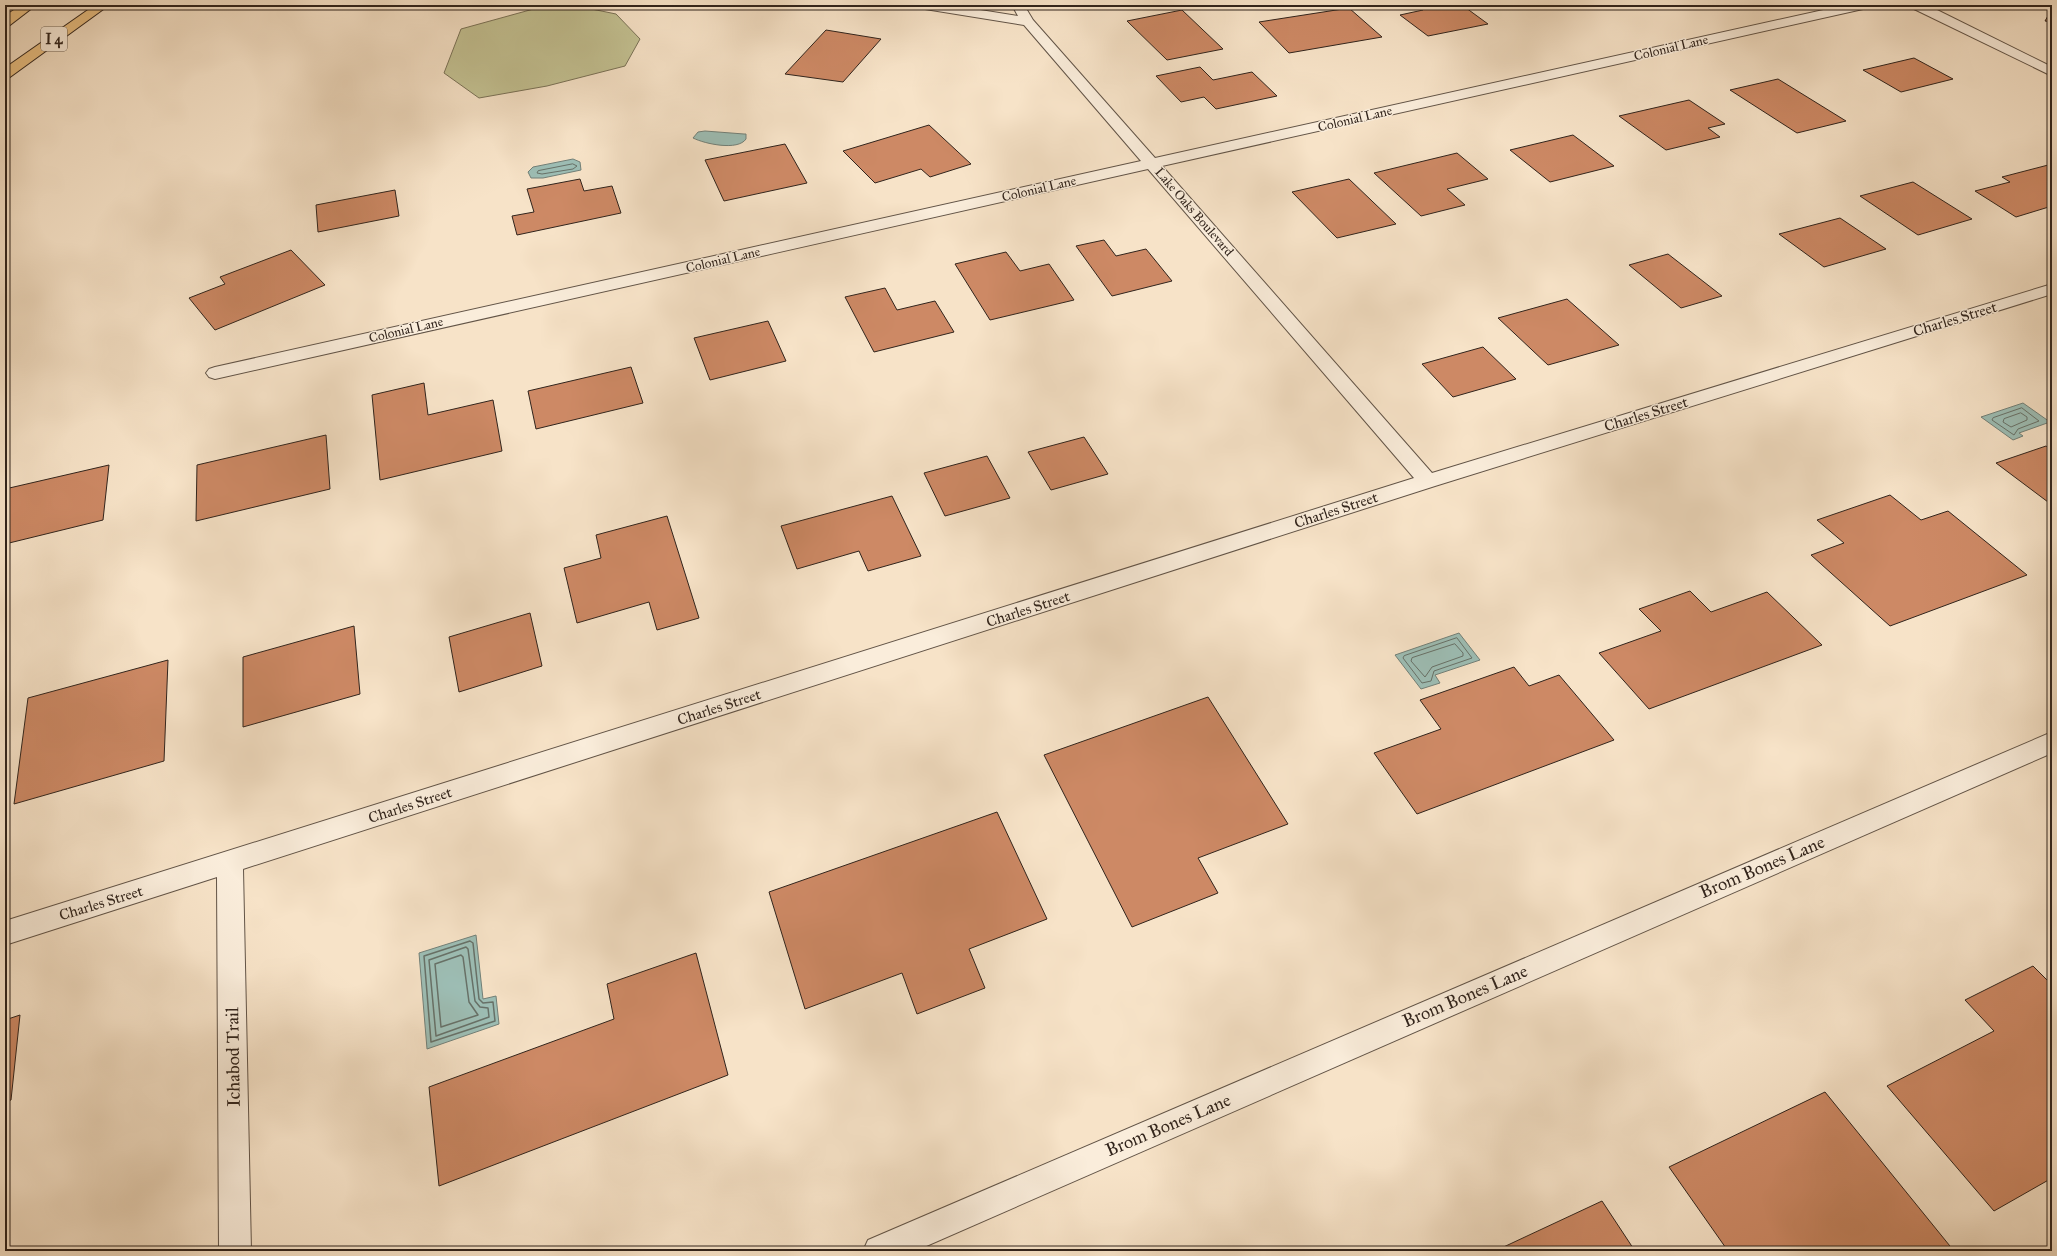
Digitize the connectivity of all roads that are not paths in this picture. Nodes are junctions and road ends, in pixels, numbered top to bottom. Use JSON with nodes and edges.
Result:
{"nodes":[{"id":1,"x":30,"y":5,"type":"edge"},
{"id":2,"x":103,"y":5,"type":"edge"},
{"id":3,"x":925,"y":5,"type":"edge"},
{"id":4,"x":1018,"y":5,"type":"edge"},
{"id":5,"x":1863,"y":5,"type":"edge"},
{"id":6,"x":1917,"y":5,"type":"edge"},
{"id":7,"x":5,"y":22,"type":"edge"},
{"id":8,"x":1028,"y":22,"type":"junction"},
{"id":9,"x":2052,"y":72,"type":"edge"},
{"id":10,"x":5,"y":74,"type":"edge"},
{"id":11,"x":1153,"y":164,"type":"junction"},
{"id":12,"x":2052,"y":289,"type":"edge"},
{"id":13,"x":215,"y":373,"type":"dead end"},
{"id":14,"x":1428,"y":481,"type":"junction"},
{"id":15,"x":2052,"y":742,"type":"edge"},
{"id":16,"x":230,"y":863,"type":"junction"},
{"id":17,"x":5,"y":934,"type":"edge"},
{"id":18,"x":235,"y":1251,"type":"edge"},
{"id":19,"x":878,"y":1251,"type":"edge"}],
"edges":[{"from":1,"to":7,"type":"highway"},
{"from":2,"to":10,"type":"highway","number":"I 4"},
{"from":3,"to":8,"type":"street"},
{"from":4,"to":8,"type":"street","name":"Lake Oaks Boulevard"},
{"from":5,"to":11,"type":"street","name":"Colonial Lane"},
{"from":6,"to":9,"type":"street"},
{"from":8,"to":11,"type":"street","name":"Lake Oaks Boulevard"},
{"from":11,"to":13,"type":"street","name":"Colonial Lane"},
{"from":11,"to":14,"type":"street","name":"Lake Oaks Boulevard"},
{"from":12,"to":14,"type":"street","name":"Charles Street"},
{"from":14,"to":16,"type":"street","name":"Charles Street"},
{"from":15,"to":19,"type":"street","name":"Brom Bones Lane"},
{"from":16,"to":17,"type":"street","name":"Charles Street"},
{"from":16,"to":18,"type":"street","name":"Ichabod Trail"}]}
